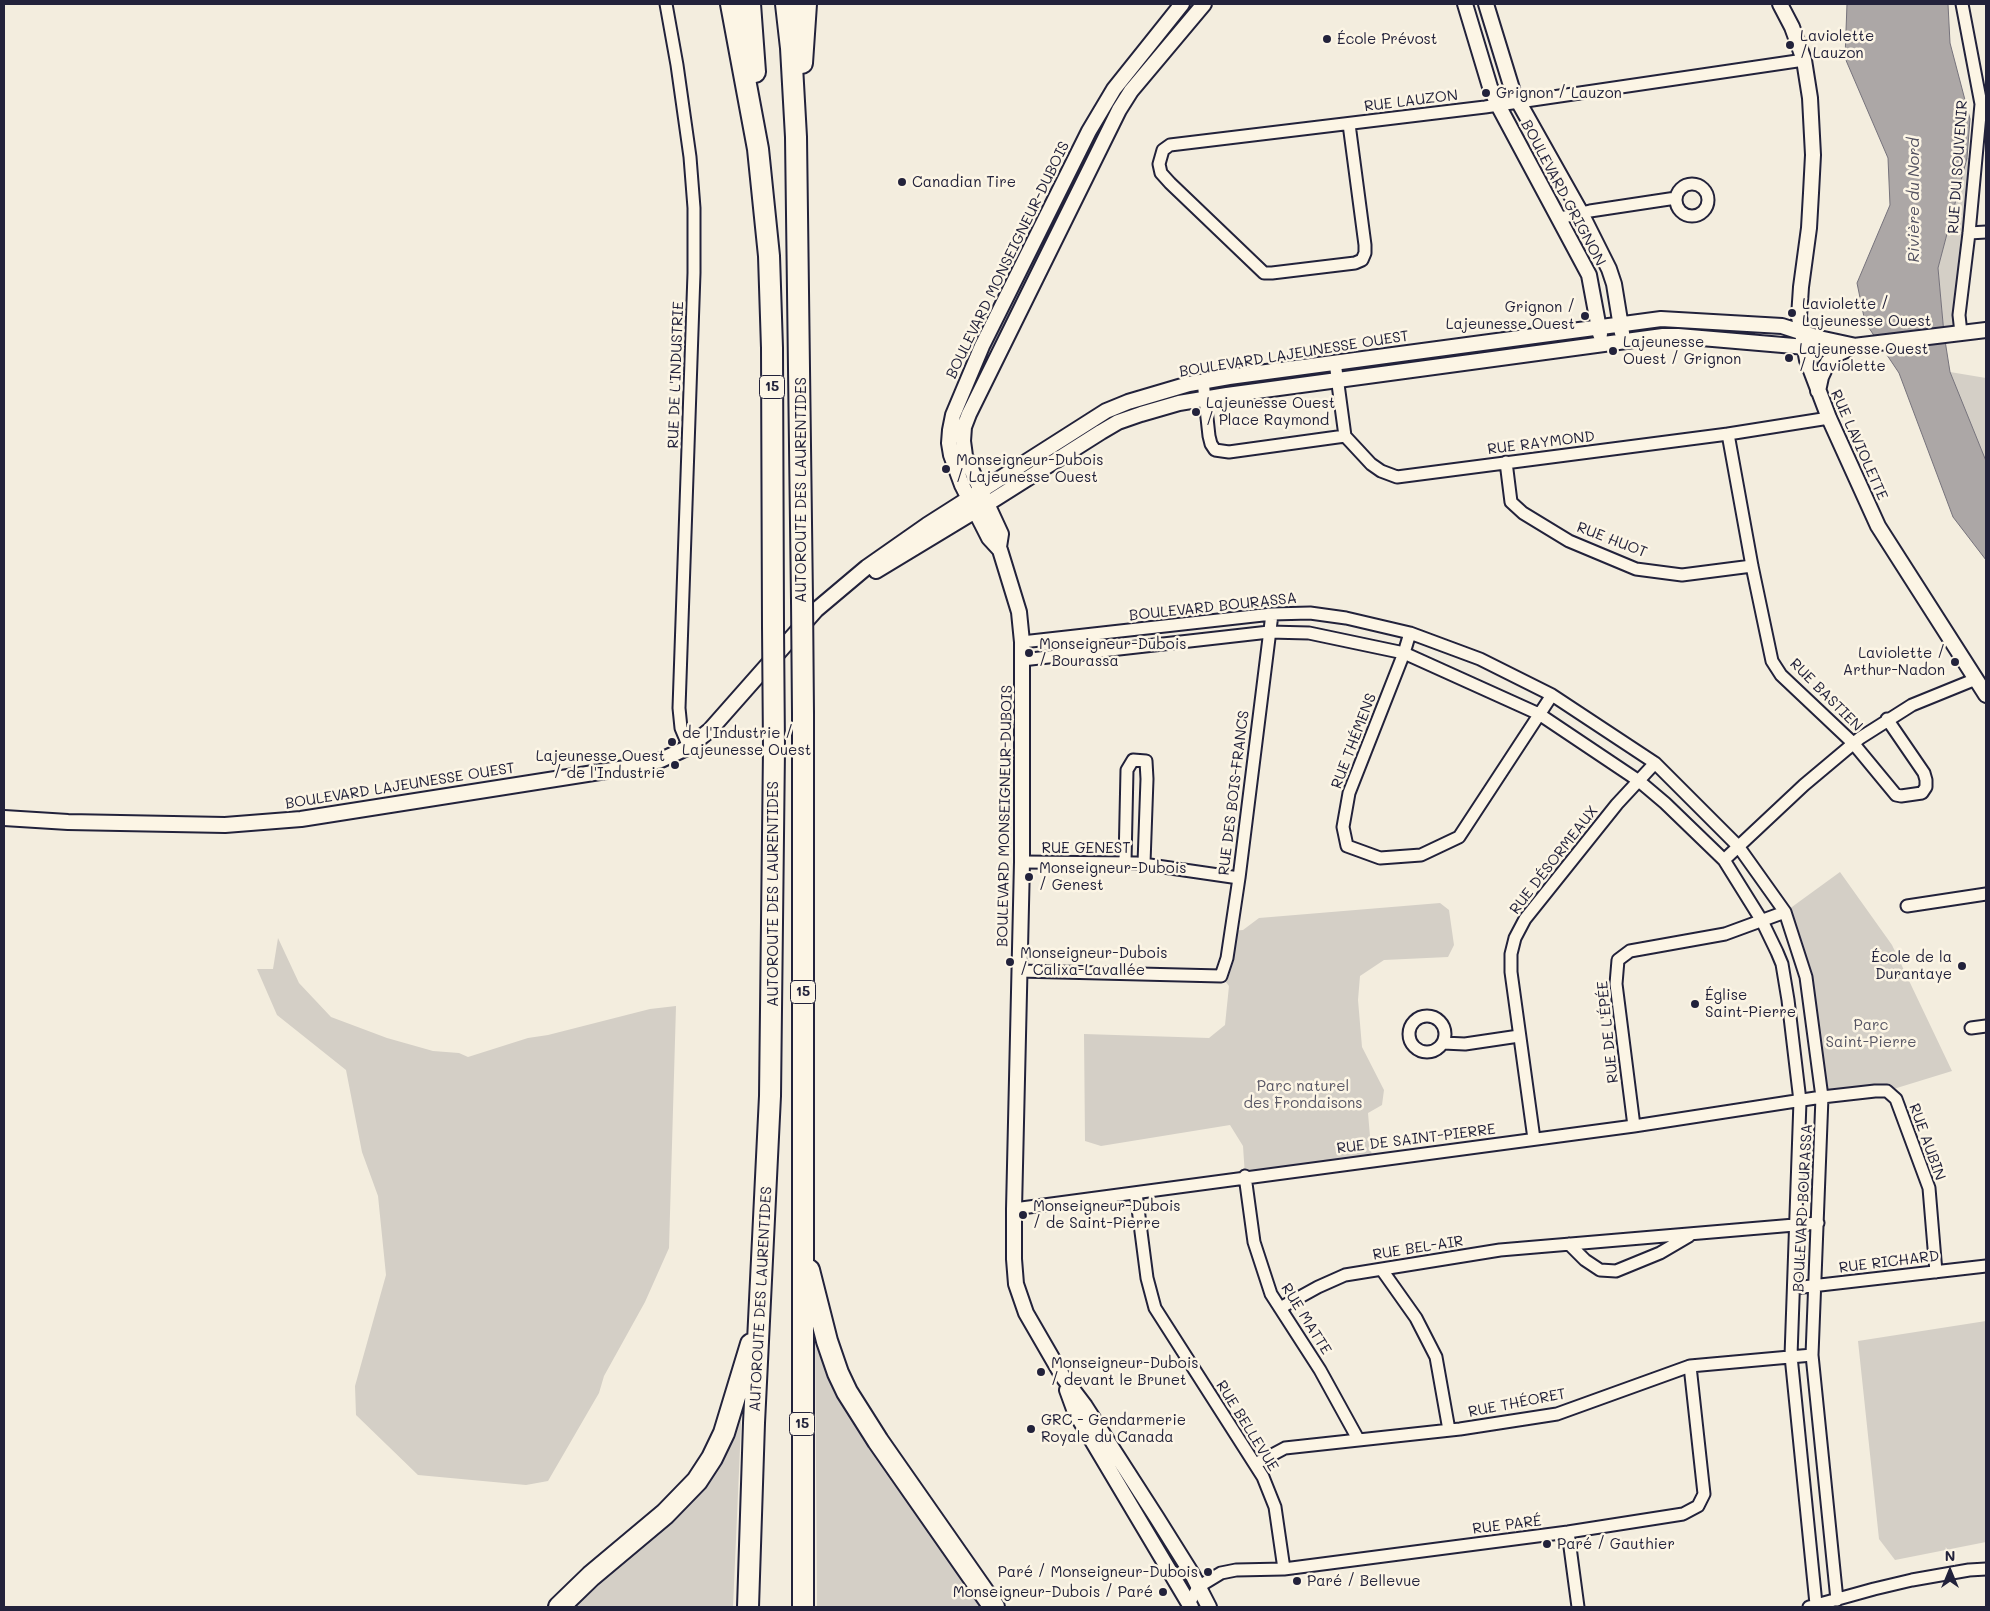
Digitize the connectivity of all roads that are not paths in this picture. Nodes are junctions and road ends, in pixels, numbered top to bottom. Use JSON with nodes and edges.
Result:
{"nodes":[{"id":1,"x":666,"y":4,"type":"edge"},
{"id":2,"x":731,"y":4,"type":"edge"},
{"id":3,"x":750,"y":4,"type":"edge"},
{"id":4,"x":786,"y":4,"type":"edge"},
{"id":5,"x":1182,"y":4,"type":"edge"},
{"id":6,"x":1204,"y":4,"type":"edge"},
{"id":7,"x":1465,"y":4,"type":"edge"},
{"id":8,"x":1486,"y":4,"type":"edge"},
{"id":9,"x":1780,"y":4,"type":"edge"},
{"id":10,"x":1962,"y":4,"type":"edge"},
{"id":11,"x":806,"y":8,"type":"edge"},
{"id":12,"x":1804,"y":60,"type":"junction"},
{"id":13,"x":1518,"y":102,"type":"junction"},
{"id":14,"x":1983,"y":103,"type":"edge"},
{"id":15,"x":1498,"y":105,"type":"junction"},
{"id":16,"x":1349,"y":124,"type":"junction"},
{"id":17,"x":796,"y":137,"type":"junction"},
{"id":18,"x":758,"y":149,"type":"junction"},
{"id":19,"x":1676,"y":198,"type":"dead end"},
{"id":20,"x":1581,"y":213,"type":"junction"},
{"id":21,"x":1560,"y":218,"type":"junction"},
{"id":22,"x":1969,"y":232,"type":"junction"},
{"id":23,"x":1986,"y":232,"type":"edge"},
{"id":24,"x":1620,"y":324,"type":"junction"},
{"id":25,"x":1599,"y":327,"type":"junction"},
{"id":26,"x":1986,"y":330,"type":"edge"},
{"id":27,"x":1801,"y":331,"type":"junction"},
{"id":28,"x":1960,"y":333,"type":"junction"},
{"id":29,"x":1623,"y":342,"type":"junction"},
{"id":30,"x":1602,"y":344,"type":"junction"},
{"id":31,"x":1861,"y":345,"type":"junction"},
{"id":32,"x":1803,"y":346,"type":"junction"},
{"id":33,"x":1335,"y":362,"type":"junction"},
{"id":34,"x":1338,"y":380,"type":"junction"},
{"id":35,"x":1203,"y":381,"type":"junction"},
{"id":36,"x":1818,"y":392,"type":"junction"},
{"id":37,"x":1205,"y":398,"type":"junction"},
{"id":38,"x":1828,"y":418,"type":"junction"},
{"id":39,"x":1728,"y":434,"type":"junction"},
{"id":40,"x":1345,"y":436,"type":"junction"},
{"id":41,"x":1506,"y":462,"type":"junction"},
{"id":42,"x":978,"y":502,"type":"junction"},
{"id":43,"x":1752,"y":566,"type":"junction"},
{"id":44,"x":1272,"y":614,"type":"junction"},
{"id":45,"x":1270,"y":632,"type":"junction"},
{"id":46,"x":1410,"y":633,"type":"junction"},
{"id":47,"x":1022,"y":642,"type":"junction"},
{"id":48,"x":1404,"y":653,"type":"junction"},
{"id":49,"x":1022,"y":660,"type":"junction"},
{"id":50,"x":1976,"y":679,"type":"junction"},
{"id":51,"x":1552,"y":695,"type":"junction"},
{"id":52,"x":1986,"y":695,"type":"edge"},
{"id":53,"x":1539,"y":714,"type":"junction"},
{"id":54,"x":1887,"y":719,"type":"junction"},
{"id":55,"x":1853,"y":744,"type":"junction"},
{"id":56,"x":689,"y":747,"type":"junction"},
{"id":57,"x":1655,"y":763,"type":"junction"},
{"id":58,"x":1639,"y":781,"type":"junction"},
{"id":59,"x":4,"y":818,"type":"edge"},
{"id":60,"x":1738,"y":846,"type":"junction"},
{"id":61,"x":1724,"y":860,"type":"junction"},
{"id":62,"x":1022,"y":862,"type":"junction"},
{"id":63,"x":1125,"y":862,"type":"junction"},
{"id":64,"x":1144,"y":863,"type":"junction"},
{"id":65,"x":1239,"y":878,"type":"junction"},
{"id":66,"x":1986,"y":894,"type":"edge"},
{"id":67,"x":1908,"y":906,"type":"dead end"},
{"id":68,"x":1784,"y":912,"type":"junction"},
{"id":69,"x":1762,"y":921,"type":"junction"},
{"id":70,"x":1019,"y":971,"type":"junction"},
{"id":71,"x":1809,"y":997,"type":"junction"},
{"id":72,"x":1788,"y":1000,"type":"junction"},
{"id":73,"x":1986,"y":1026,"type":"edge"},
{"id":74,"x":1971,"y":1028,"type":"dead end"},
{"id":75,"x":1519,"y":1036,"type":"junction"},
{"id":76,"x":1443,"y":1043,"type":"dead end"},
{"id":77,"x":1822,"y":1098,"type":"junction"},
{"id":78,"x":1800,"y":1101,"type":"junction"},
{"id":79,"x":1634,"y":1126,"type":"junction"},
{"id":80,"x":1534,"y":1138,"type":"junction"},
{"id":81,"x":1245,"y":1176,"type":"junction"},
{"id":82,"x":1136,"y":1193,"type":"junction"},
{"id":83,"x":1014,"y":1209,"type":"junction"},
{"id":84,"x":1818,"y":1223,"type":"junction"},
{"id":85,"x":1797,"y":1225,"type":"junction"},
{"id":86,"x":1692,"y":1234,"type":"junction"},
{"id":87,"x":802,"y":1242,"type":"junction"},
{"id":88,"x":1570,"y":1244,"type":"junction"},
{"id":89,"x":1986,"y":1266,"type":"edge"},
{"id":90,"x":1382,"y":1270,"type":"junction"},
{"id":91,"x":1936,"y":1272,"type":"junction"},
{"id":92,"x":1814,"y":1286,"type":"junction"},
{"id":93,"x":1794,"y":1288,"type":"junction"},
{"id":94,"x":1280,"y":1308,"type":"junction"},
{"id":95,"x":761,"y":1311,"type":"junction"},
{"id":96,"x":1812,"y":1355,"type":"junction"},
{"id":97,"x":1792,"y":1357,"type":"junction"},
{"id":98,"x":1690,"y":1366,"type":"junction"},
{"id":99,"x":1063,"y":1377,"type":"junction"},
{"id":100,"x":1819,"y":1421,"type":"junction"},
{"id":101,"x":1798,"y":1423,"type":"junction"},
{"id":102,"x":1449,"y":1430,"type":"junction"},
{"id":103,"x":1358,"y":1439,"type":"junction"},
{"id":104,"x":1255,"y":1464,"type":"junction"},
{"id":105,"x":1568,"y":1532,"type":"junction"},
{"id":106,"x":1284,"y":1569,"type":"junction"},
{"id":107,"x":1986,"y":1569,"type":"edge"},
{"id":108,"x":1198,"y":1587,"type":"junction"},
{"id":109,"x":1837,"y":1600,"type":"junction"},
{"id":110,"x":1190,"y":1606,"type":"edge"},
{"id":111,"x":1812,"y":1606,"type":"edge"},
{"id":112,"x":558,"y":1607,"type":"edge"},
{"id":113,"x":748,"y":1607,"type":"edge"},
{"id":114,"x":803,"y":1607,"type":"edge"},
{"id":115,"x":994,"y":1607,"type":"edge"},
{"id":116,"x":1209,"y":1607,"type":"edge"},
{"id":117,"x":1578,"y":1607,"type":"edge"}],
"edges":[{"from":1,"to":56,"type":"street","name":"RUE DE L'INDUSTRIE"},
{"from":2,"to":18,"type":"highway","name":"AUTOROUTE DES LAURENTIDES","number":"15"},
{"from":3,"to":18,"type":"highway"},
{"from":4,"to":17,"type":"highway","name":"AUTOROUTE DES LAURENTIDES","number":"15"},
{"from":5,"to":42,"type":"street","name":"BOULEVARD MONSEIGNEUR-DUBOIS"},
{"from":6,"to":42,"type":"street","name":"BOULEVARD MONSEIGNEUR-DUBOIS"},
{"from":7,"to":15,"type":"street","name":"BOULEVARD GRIGNON"},
{"from":8,"to":13,"type":"street","name":"BOULEVARD GRIGNON"},
{"from":9,"to":12,"type":"street","name":"RUE LAVIOLETTE"},
{"from":10,"to":14,"type":"street","name":"RUE DU SOUVENIR"},
{"from":11,"to":17,"type":"highway"},
{"from":12,"to":13,"type":"street","name":"RUE LAUZON"},
{"from":12,"to":27,"type":"street","name":"RUE LAVIOLETTE"},
{"from":13,"to":15,"type":"street","name":"RUE LAUZON"},
{"from":13,"to":20,"type":"street","name":"BOULEVARD GRIGNON"},
{"from":14,"to":22,"type":"street","name":"RUE DU SOUVENIR"},
{"from":15,"to":16,"type":"street","name":"RUE LAUZON"},
{"from":15,"to":21,"type":"street","name":"BOULEVARD GRIGNON"},
{"from":16,"to":16,"type":"street","name":"RUE LAUZON"},
{"from":17,"to":87,"type":"highway","name":"AUTOROUTE DES LAURENTIDES","number":"15","bridge":true},
{"from":18,"to":95,"type":"highway","name":"AUTOROUTE DES LAURENTIDES","number":"15","bridge":true},
{"from":19,"to":20,"type":"street"},
{"from":20,"to":21,"type":"street"},
{"from":20,"to":24,"type":"street","name":"BOULEVARD GRIGNON"},
{"from":21,"to":25,"type":"street","name":"BOULEVARD GRIGNON"},
{"from":22,"to":23,"type":"street"},
{"from":22,"to":28,"type":"street","name":"RUE DU SOUVENIR"},
{"from":24,"to":25,"type":"street","name":"BOULEVARD LAJEUNESSE OUEST"},
{"from":24,"to":27,"type":"street","name":"BOULEVARD LAJEUNESSE OUEST"},
{"from":24,"to":29,"type":"street","name":"BOULEVARD GRIGNON"},
{"from":25,"to":30,"type":"street","name":"BOULEVARD GRIGNON"},
{"from":25,"to":33,"type":"street","name":"BOULEVARD LAJEUNESSE OUEST"},
{"from":26,"to":28,"type":"street","name":"BOULEVARD LAJEUNESSE OUEST"},
{"from":27,"to":31,"type":"street","name":"BOULEVARD LAJEUNESSE OUEST"},
{"from":27,"to":32,"type":"street","name":"RUE LAVIOLETTE"},
{"from":28,"to":31,"type":"street","name":"BOULEVARD LAJEUNESSE OUEST"},
{"from":29,"to":30,"type":"street","name":"BOULEVARD LAJEUNESSE OUEST"},
{"from":29,"to":32,"type":"street","name":"BOULEVARD LAJEUNESSE OUEST"},
{"from":30,"to":34,"type":"street","name":"BOULEVARD LAJEUNESSE OUEST"},
{"from":31,"to":32,"type":"street","name":"BOULEVARD LAJEUNESSE OUEST"},
{"from":31,"to":36,"type":"street"},
{"from":32,"to":36,"type":"street","name":"RUE LAVIOLETTE"},
{"from":33,"to":34,"type":"street"},
{"from":33,"to":35,"type":"street","name":"BOULEVARD LAJEUNESSE OUEST"},
{"from":34,"to":37,"type":"street","name":"BOULEVARD LAJEUNESSE OUEST"},
{"from":34,"to":40,"type":"street"},
{"from":35,"to":37,"type":"street"},
{"from":35,"to":42,"type":"street","name":"BOULEVARD LAJEUNESSE OUEST"},
{"from":36,"to":38,"type":"street","name":"RUE LAVIOLETTE"},
{"from":37,"to":40,"type":"street"},
{"from":37,"to":42,"type":"street","name":"BOULEVARD LAJEUNESSE OUEST"},
{"from":38,"to":39,"type":"street","name":"RUE RAYMOND"},
{"from":38,"to":50,"type":"street","name":"RUE LAVIOLETTE"},
{"from":39,"to":41,"type":"street","name":"RUE RAYMOND"},
{"from":39,"to":43,"type":"street","name":"RUE BASTIEN"},
{"from":40,"to":41,"type":"street","name":"RUE RAYMOND"},
{"from":41,"to":43,"type":"street","name":"RUE HUOT"},
{"from":42,"to":47,"type":"street","name":"BOULEVARD MONSEIGNEUR-DUBOIS"},
{"from":42,"to":56,"type":"street","name":"BOULEVARD LAJEUNESSE OUEST"},
{"from":43,"to":55,"type":"street","name":"RUE BASTIEN"},
{"from":44,"to":45,"type":"street","name":"RUE DES BOIS-FRANCS"},
{"from":44,"to":46,"type":"street","name":"BOULEVARD BOURASSA"},
{"from":44,"to":47,"type":"street","name":"BOULEVARD BOURASSA"},
{"from":45,"to":48,"type":"street","name":"BOULEVARD BOURASSA"},
{"from":45,"to":49,"type":"street","name":"BOULEVARD BOURASSA"},
{"from":45,"to":65,"type":"street","name":"RUE DES BOIS-FRANCS"},
{"from":46,"to":48,"type":"street","name":"RUE THÉMENS"},
{"from":46,"to":51,"type":"street","name":"BOULEVARD BOURASSA"},
{"from":47,"to":49,"type":"street","name":"BOULEVARD MONSEIGNEUR-DUBOIS"},
{"from":48,"to":53,"type":"street","name":"BOULEVARD BOURASSA"},
{"from":48,"to":53,"type":"street","name":"RUE THÉMENS"},
{"from":49,"to":62,"type":"street","name":"BOULEVARD MONSEIGNEUR-DUBOIS"},
{"from":50,"to":52,"type":"street","name":"RUE LAVIOLETTE"},
{"from":50,"to":54,"type":"street"},
{"from":51,"to":53,"type":"street","name":"RUE THÉMENS"},
{"from":51,"to":57,"type":"street","name":"BOULEVARD BOURASSA"},
{"from":53,"to":58,"type":"street","name":"BOULEVARD BOURASSA"},
{"from":54,"to":55,"type":"street"},
{"from":54,"to":55,"type":"street","name":"RUE BASTIEN"},
{"from":55,"to":60,"type":"street"},
{"from":56,"to":59,"type":"street","name":"BOULEVARD LAJEUNESSE OUEST"},
{"from":57,"to":58,"type":"street","name":"RUE DÉSORMEAUX"},
{"from":57,"to":60,"type":"street","name":"BOULEVARD BOURASSA"},
{"from":58,"to":61,"type":"street","name":"BOULEVARD BOURASSA"},
{"from":58,"to":75,"type":"street","name":"RUE DÉSORMEAUX"},
{"from":60,"to":61,"type":"street"},
{"from":60,"to":68,"type":"street","name":"BOULEVARD BOURASSA"},
{"from":61,"to":69,"type":"street","name":"BOULEVARD BOURASSA"},
{"from":62,"to":63,"type":"street","name":"RUE GENEST"},
{"from":62,"to":70,"type":"street","name":"BOULEVARD MONSEIGNEUR-DUBOIS"},
{"from":63,"to":64,"type":"street","name":"RUE GENEST"},
{"from":63,"to":64,"type":"street"},
{"from":64,"to":65,"type":"street","name":"RUE GENEST"},
{"from":65,"to":70,"type":"street","name":"RUE DES BOIS-FRANCS"},
{"from":66,"to":67,"type":"street"},
{"from":68,"to":69,"type":"street","name":"RUE DE L'ÉPÉE"},
{"from":68,"to":71,"type":"street","name":"BOULEVARD BOURASSA"},
{"from":69,"to":72,"type":"street","name":"BOULEVARD BOURASSA"},
{"from":69,"to":79,"type":"street","name":"RUE DE L'ÉPÉE"},
{"from":70,"to":83,"type":"street","name":"BOULEVARD MONSEIGNEUR-DUBOIS"},
{"from":71,"to":72,"type":"street"},
{"from":71,"to":77,"type":"street","name":"BOULEVARD BOURASSA"},
{"from":72,"to":78,"type":"street","name":"BOULEVARD BOURASSA"},
{"from":73,"to":74,"type":"street"},
{"from":75,"to":76,"type":"street"},
{"from":75,"to":80,"type":"street","name":"RUE DÉSORMEAUX"},
{"from":77,"to":78,"type":"street","name":"RUE DE SAINT-PIERRE"},
{"from":77,"to":84,"type":"street","name":"BOULEVARD BOURASSA"},
{"from":77,"to":91,"type":"street","name":"RUE AUBIN"},
{"from":78,"to":79,"type":"street","name":"RUE DE SAINT-PIERRE"},
{"from":78,"to":85,"type":"street","name":"BOULEVARD BOURASSA"},
{"from":79,"to":80,"type":"street","name":"RUE DE SAINT-PIERRE"},
{"from":80,"to":81,"type":"street","name":"RUE DE SAINT-PIERRE"},
{"from":81,"to":82,"type":"street","name":"RUE DE SAINT-PIERRE"},
{"from":81,"to":94,"type":"street","name":"RUE MATTE"},
{"from":82,"to":83,"type":"street","name":"RUE DE SAINT-PIERRE"},
{"from":82,"to":104,"type":"street","name":"RUE BELLEVUE"},
{"from":83,"to":99,"type":"street","name":"BOULEVARD MONSEIGNEUR-DUBOIS"},
{"from":84,"to":85,"type":"street","name":"RUE BEL-AIR"},
{"from":84,"to":92,"type":"street","name":"BOULEVARD BOURASSA"},
{"from":85,"to":86,"type":"street","name":"RUE BEL-AIR"},
{"from":85,"to":93,"type":"street","name":"BOULEVARD BOURASSA"},
{"from":86,"to":88,"type":"street","name":"RUE BEL-AIR"},
{"from":86,"to":88,"type":"street","name":"RUE BEL-AIR"},
{"from":87,"to":114,"type":"highway","name":"AUTOROUTE DES LAURENTIDES","number":"15"},
{"from":87,"to":115,"type":"highway"},
{"from":88,"to":90,"type":"street","name":"RUE BEL-AIR"},
{"from":89,"to":91,"type":"street","name":"RUE RICHARD"},
{"from":90,"to":94,"type":"street","name":"RUE BEL-AIR"},
{"from":90,"to":102,"type":"street"},
{"from":91,"to":92,"type":"street","name":"RUE RICHARD"},
{"from":92,"to":93,"type":"street","name":"RUE RICHARD"},
{"from":92,"to":96,"type":"street","name":"BOULEVARD BOURASSA"},
{"from":93,"to":97,"type":"street","name":"BOULEVARD BOURASSA"},
{"from":94,"to":103,"type":"street","name":"RUE MATTE"},
{"from":95,"to":112,"type":"highway"},
{"from":95,"to":113,"type":"highway","name":"AUTOROUTE DES LAURENTIDES","number":"15"},
{"from":96,"to":97,"type":"street","name":"RUE THÉORET"},
{"from":96,"to":100,"type":"street","name":"BOULEVARD BOURASSA"},
{"from":97,"to":98,"type":"street","name":"RUE THÉORET"},
{"from":97,"to":101,"type":"street","name":"BOULEVARD BOURASSA"},
{"from":98,"to":102,"type":"street","name":"RUE THÉORET"},
{"from":98,"to":105,"type":"street","name":"RUE PARÉ"},
{"from":99,"to":108,"type":"street","name":"BOULEVARD MONSEIGNEUR-DUBOIS"},
{"from":99,"to":110,"type":"street","name":"BOULEVARD MONSEIGNEUR-DUBOIS"},
{"from":100,"to":101,"type":"street"},
{"from":100,"to":109,"type":"street","name":"BOULEVARD BOURASSA"},
{"from":101,"to":111,"type":"street","name":"BOULEVARD BOURASSA"},
{"from":102,"to":103,"type":"street","name":"RUE THÉORET"},
{"from":103,"to":104,"type":"street","name":"RUE THÉORET"},
{"from":104,"to":106,"type":"street","name":"RUE BELLEVUE"},
{"from":105,"to":106,"type":"street","name":"RUE PARÉ"},
{"from":105,"to":117,"type":"street"},
{"from":106,"to":108,"type":"street","name":"RUE PARÉ"},
{"from":107,"to":109,"type":"street"},
{"from":108,"to":110,"type":"street"},
{"from":108,"to":116,"type":"street","name":"BOULEVARD MONSEIGNEUR-DUBOIS"},
{"from":109,"to":111,"type":"street"}]}
